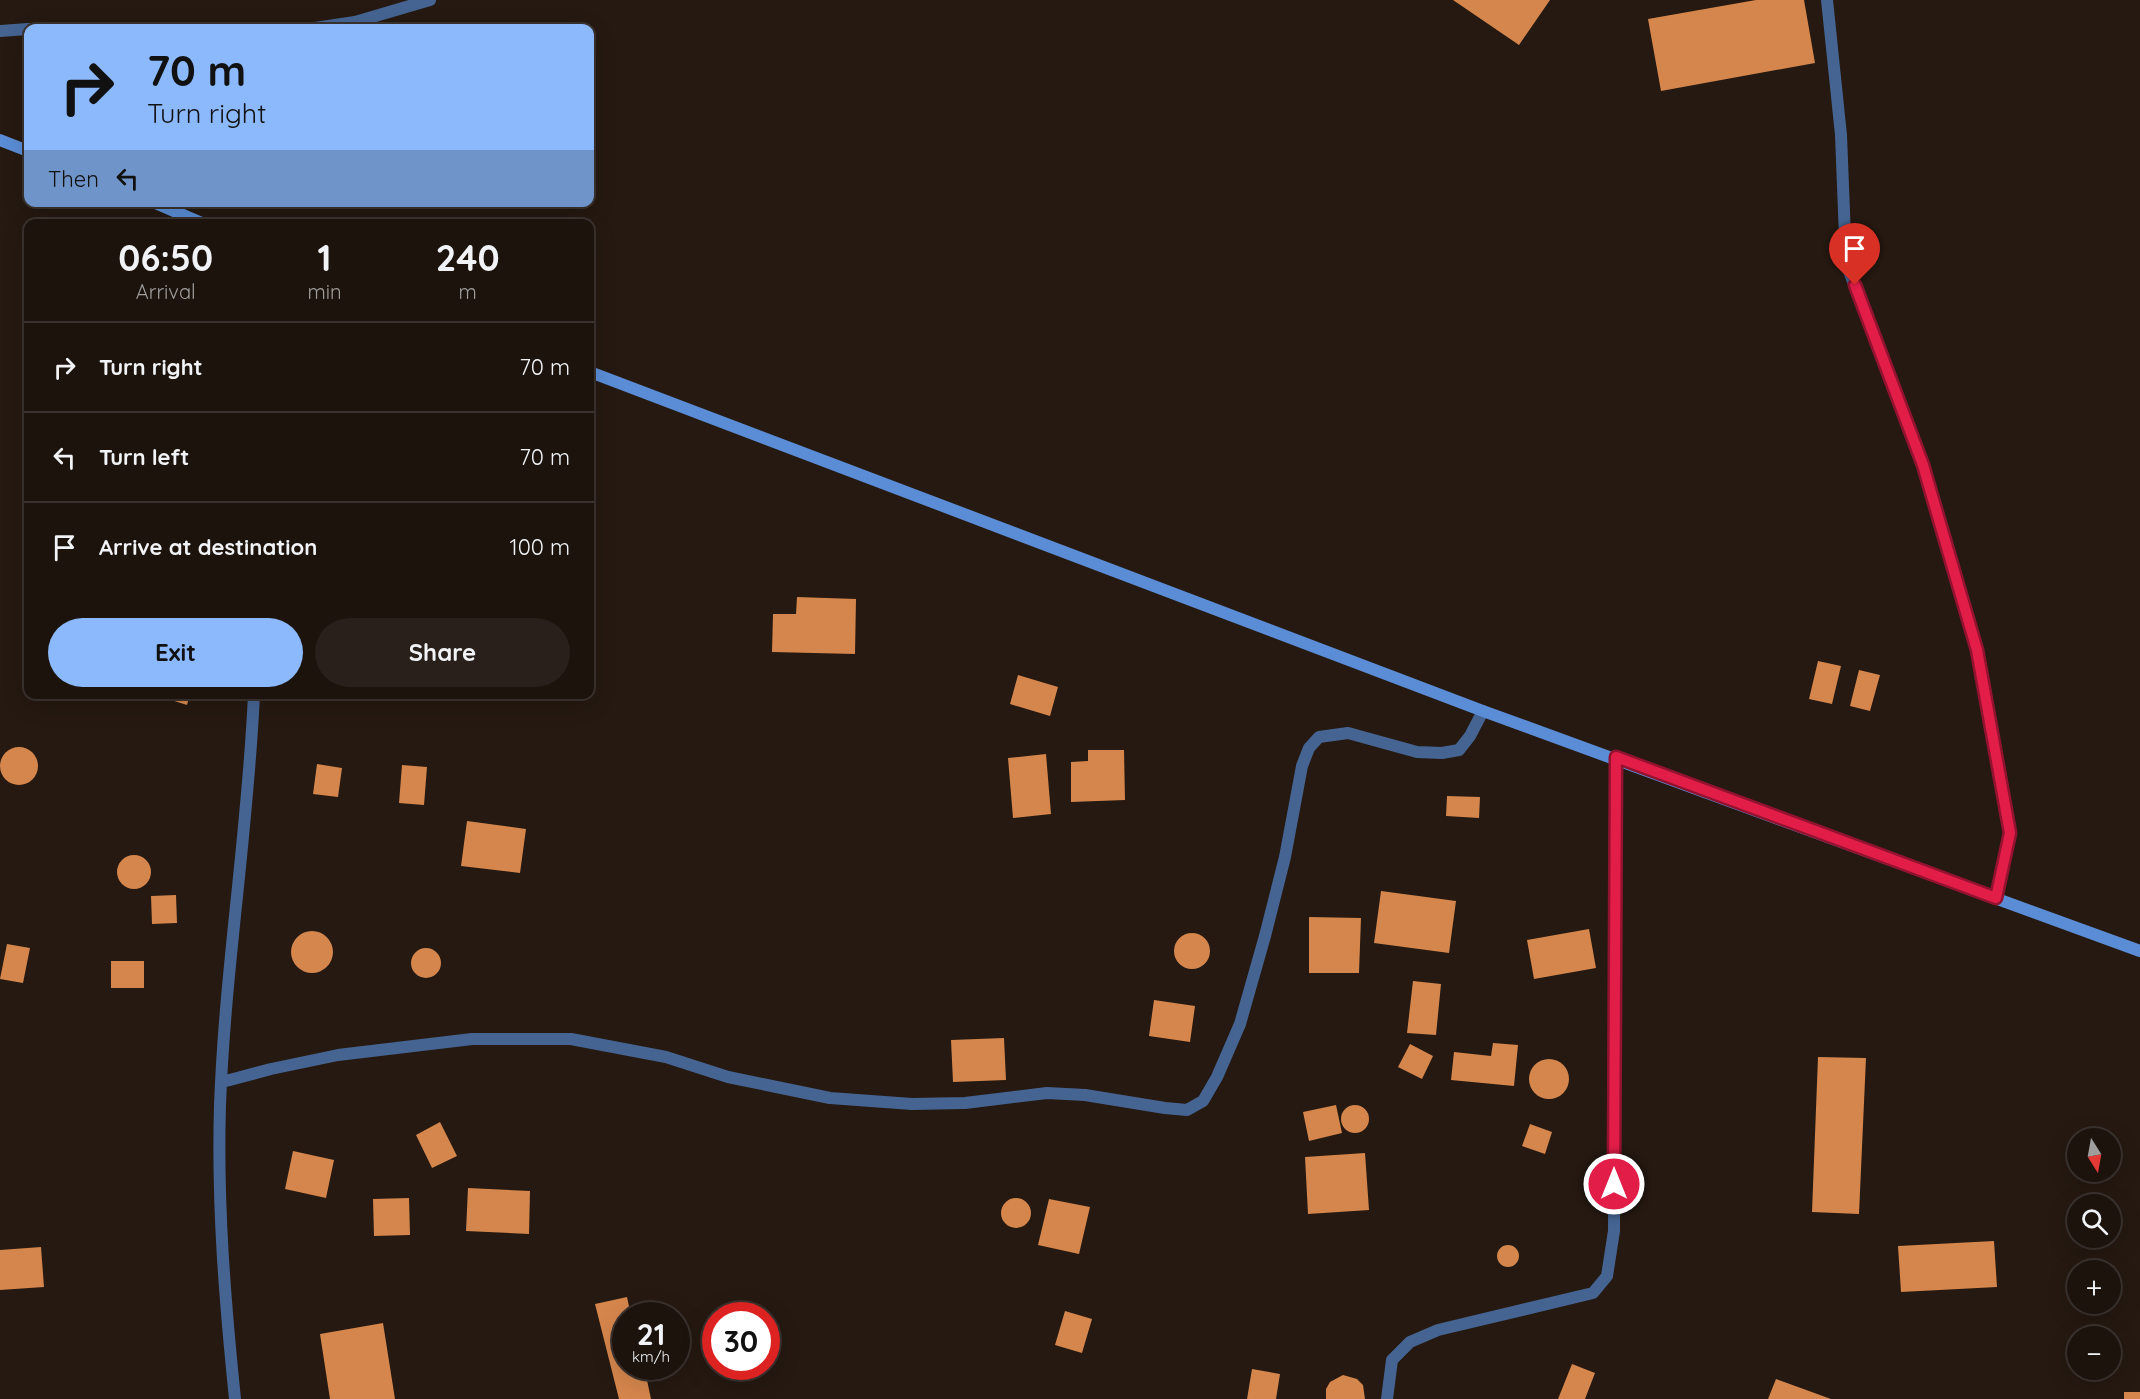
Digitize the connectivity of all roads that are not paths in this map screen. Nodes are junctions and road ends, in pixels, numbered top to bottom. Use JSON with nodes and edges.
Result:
{"nodes":[{"id":1,"x":430,"y":0,"type":"edge"},
{"id":2,"x":1827,"y":0,"type":"edge"},
{"id":3,"x":342,"y":24,"type":"edge"},
{"id":4,"x":24,"y":29,"type":"edge"},
{"id":5,"x":0,"y":31,"type":"edge"},
{"id":6,"x":0,"y":140,"type":"edge"},
{"id":7,"x":24,"y":150,"type":"edge"},
{"id":8,"x":165,"y":207,"type":"edge"},
{"id":9,"x":192,"y":219,"type":"edge"},
{"id":10,"x":594,"y":374,"type":"edge"},
{"id":11,"x":254,"y":699,"type":"edge"},
{"id":12,"x":1484,"y":711,"type":"junction"},
{"id":13,"x":1616,"y":757,"type":"junction"},
{"id":14,"x":1996,"y":898,"type":"junction"},
{"id":15,"x":2140,"y":951,"type":"edge"},
{"id":16,"x":222,"y":1082,"type":"junction"},
{"id":17,"x":235,"y":1399,"type":"edge"},
{"id":18,"x":1387,"y":1399,"type":"edge"}],
"edges":[{"from":1,"to":3,"type":"street"},
{"from":2,"to":14,"type":"street"},
{"from":4,"to":5,"type":"street"},
{"from":6,"to":7,"type":"street"},
{"from":8,"to":9,"type":"street"},
{"from":10,"to":12,"type":"street"},
{"from":11,"to":16,"type":"street"},
{"from":12,"to":13,"type":"street"},
{"from":12,"to":16,"type":"street"},
{"from":13,"to":14,"type":"street"},
{"from":13,"to":18,"type":"street"},
{"from":14,"to":15,"type":"street"},
{"from":16,"to":17,"type":"street"}]}
